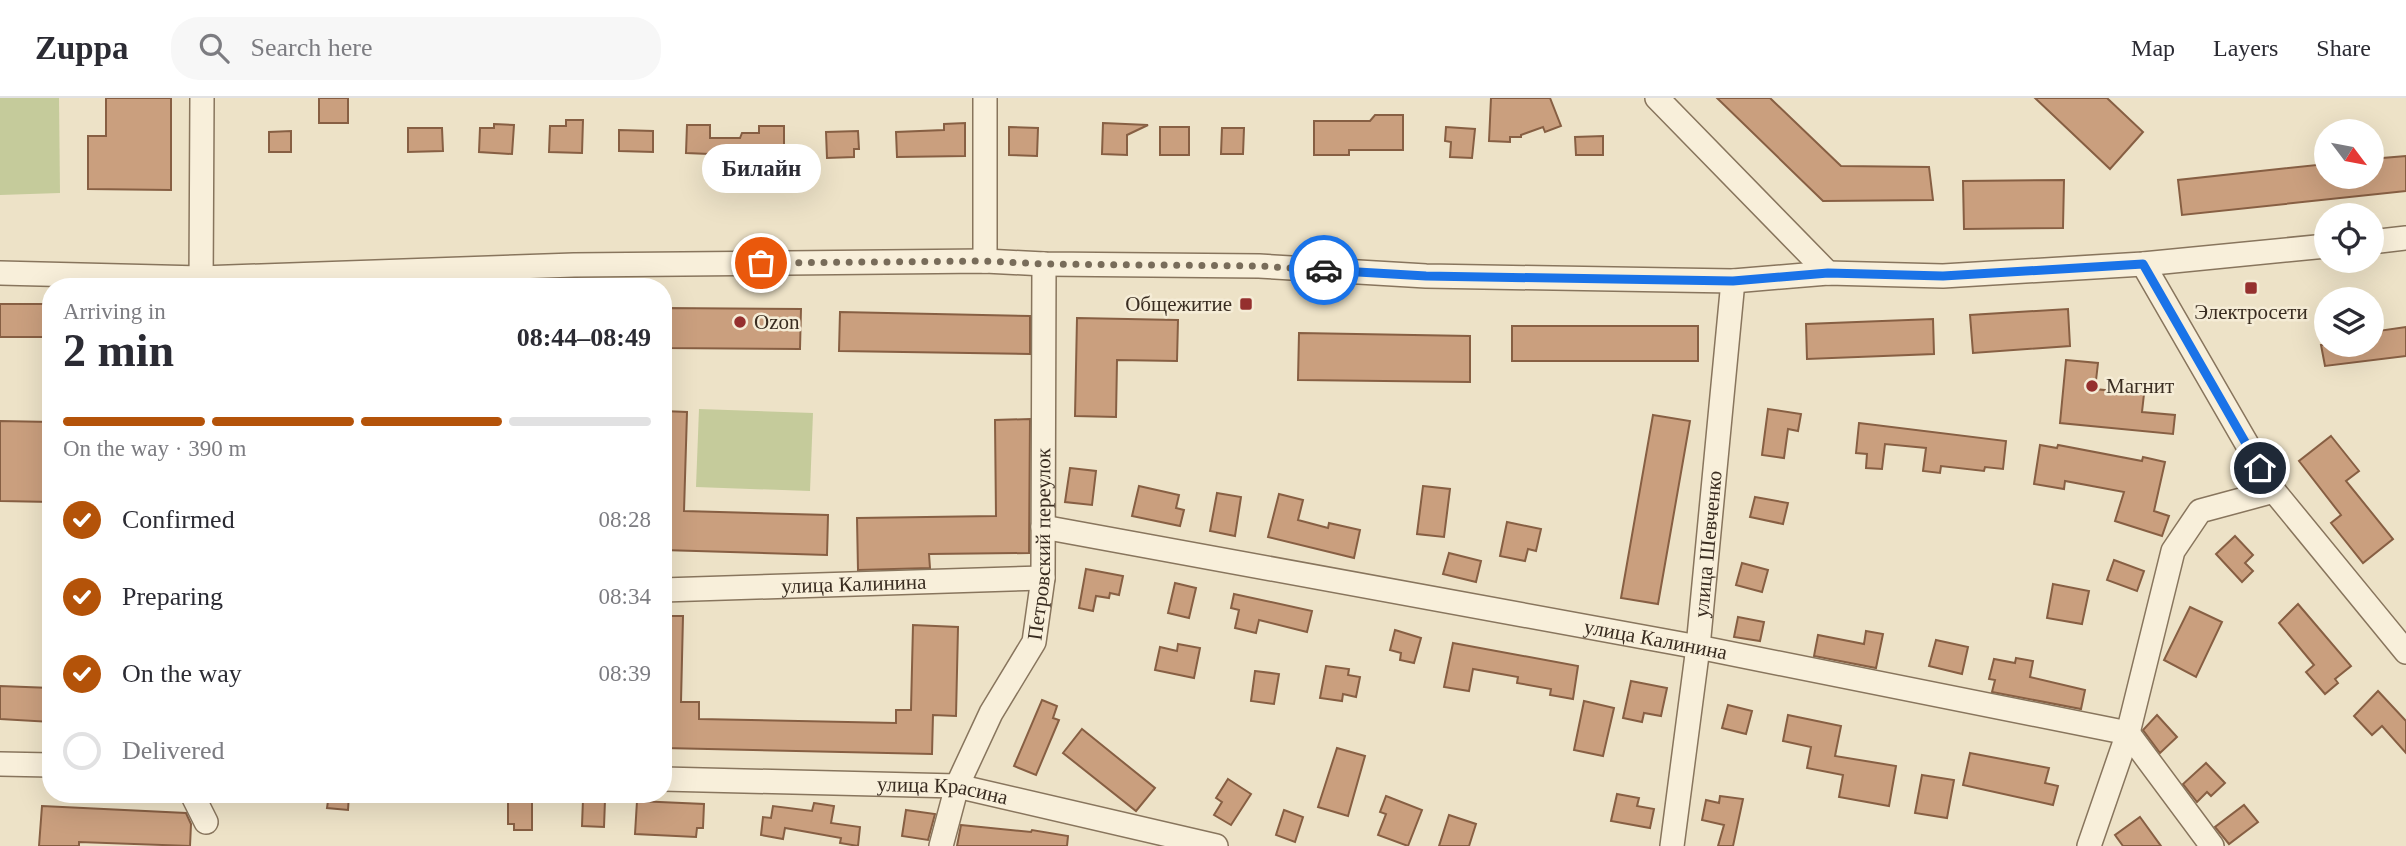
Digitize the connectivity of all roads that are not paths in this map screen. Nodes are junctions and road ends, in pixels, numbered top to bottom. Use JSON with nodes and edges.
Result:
{"nodes":[{"id":1,"x":202,"y":98,"type":"edge"},
{"id":2,"x":985,"y":98,"type":"edge"},
{"id":3,"x":1657,"y":98,"type":"edge"},
{"id":4,"x":2406,"y":238,"type":"edge"},
{"id":5,"x":2384,"y":241,"type":"edge"},
{"id":6,"x":2314,"y":247,"type":"edge"},
{"id":7,"x":985,"y":261,"type":"junction"},
{"id":8,"x":1044,"y":264,"type":"junction"},
{"id":9,"x":2143,"y":264,"type":"junction"},
{"id":10,"x":0,"y":273,"type":"edge"},
{"id":11,"x":1828,"y":273,"type":"junction"},
{"id":12,"x":100,"y":278,"type":"edge"},
{"id":13,"x":201,"y":278,"type":"edge"},
{"id":14,"x":305,"y":278,"type":"edge"},
{"id":15,"x":1733,"y":281,"type":"junction"},
{"id":16,"x":2274,"y":491,"type":"junction"},
{"id":17,"x":1043,"y":527,"type":"junction"},
{"id":18,"x":1043,"y":578,"type":"junction"},
{"id":19,"x":672,"y":590,"type":"edge"},
{"id":20,"x":1698,"y":647,"type":"junction"},
{"id":21,"x":2406,"y":652,"type":"edge"},
{"id":22,"x":2128,"y":733,"type":"junction"},
{"id":23,"x":0,"y":764,"type":"edge"},
{"id":24,"x":42,"y":765,"type":"edge"},
{"id":25,"x":672,"y":779,"type":"edge"},
{"id":26,"x":957,"y":786,"type":"junction"},
{"id":27,"x":196,"y":803,"type":"edge"},
{"id":28,"x":206,"y":822,"type":"dead end"},
{"id":29,"x":941,"y":846,"type":"edge"},
{"id":30,"x":1216,"y":846,"type":"edge"},
{"id":31,"x":1672,"y":846,"type":"edge"},
{"id":32,"x":2089,"y":846,"type":"edge"},
{"id":33,"x":2212,"y":846,"type":"edge"}],
"edges":[{"from":1,"to":13,"type":"street"},
{"from":2,"to":7,"type":"street"},
{"from":3,"to":11,"type":"street"},
{"from":4,"to":5,"type":"street"},
{"from":6,"to":9,"type":"street"},
{"from":7,"to":8,"type":"street"},
{"from":7,"to":14,"type":"street"},
{"from":8,"to":15,"type":"street"},
{"from":8,"to":17,"type":"street","name":"Петровский переулок"},
{"from":9,"to":11,"type":"street"},
{"from":9,"to":16,"type":"street"},
{"from":10,"to":12,"type":"street"},
{"from":11,"to":15,"type":"street"},
{"from":15,"to":20,"type":"street","name":"улица Шевченко"},
{"from":16,"to":21,"type":"street"},
{"from":16,"to":22,"type":"street"},
{"from":17,"to":18,"type":"street","name":"Петровский переулок"},
{"from":17,"to":20,"type":"street","name":"улица Калинина"},
{"from":18,"to":19,"type":"street","name":"улица Калинина"},
{"from":18,"to":26,"type":"street","name":"Петровский переулок"},
{"from":20,"to":22,"type":"street","name":"улица Калинина"},
{"from":20,"to":31,"type":"street","name":"улица Шевченко"},
{"from":22,"to":32,"type":"street"},
{"from":22,"to":33,"type":"street"},
{"from":23,"to":24,"type":"street"},
{"from":25,"to":26,"type":"street","name":"улица Красина"},
{"from":26,"to":29,"type":"street","name":"Петровский переулок"},
{"from":26,"to":30,"type":"street","name":"улица Красина"},
{"from":27,"to":28,"type":"street"}]}
